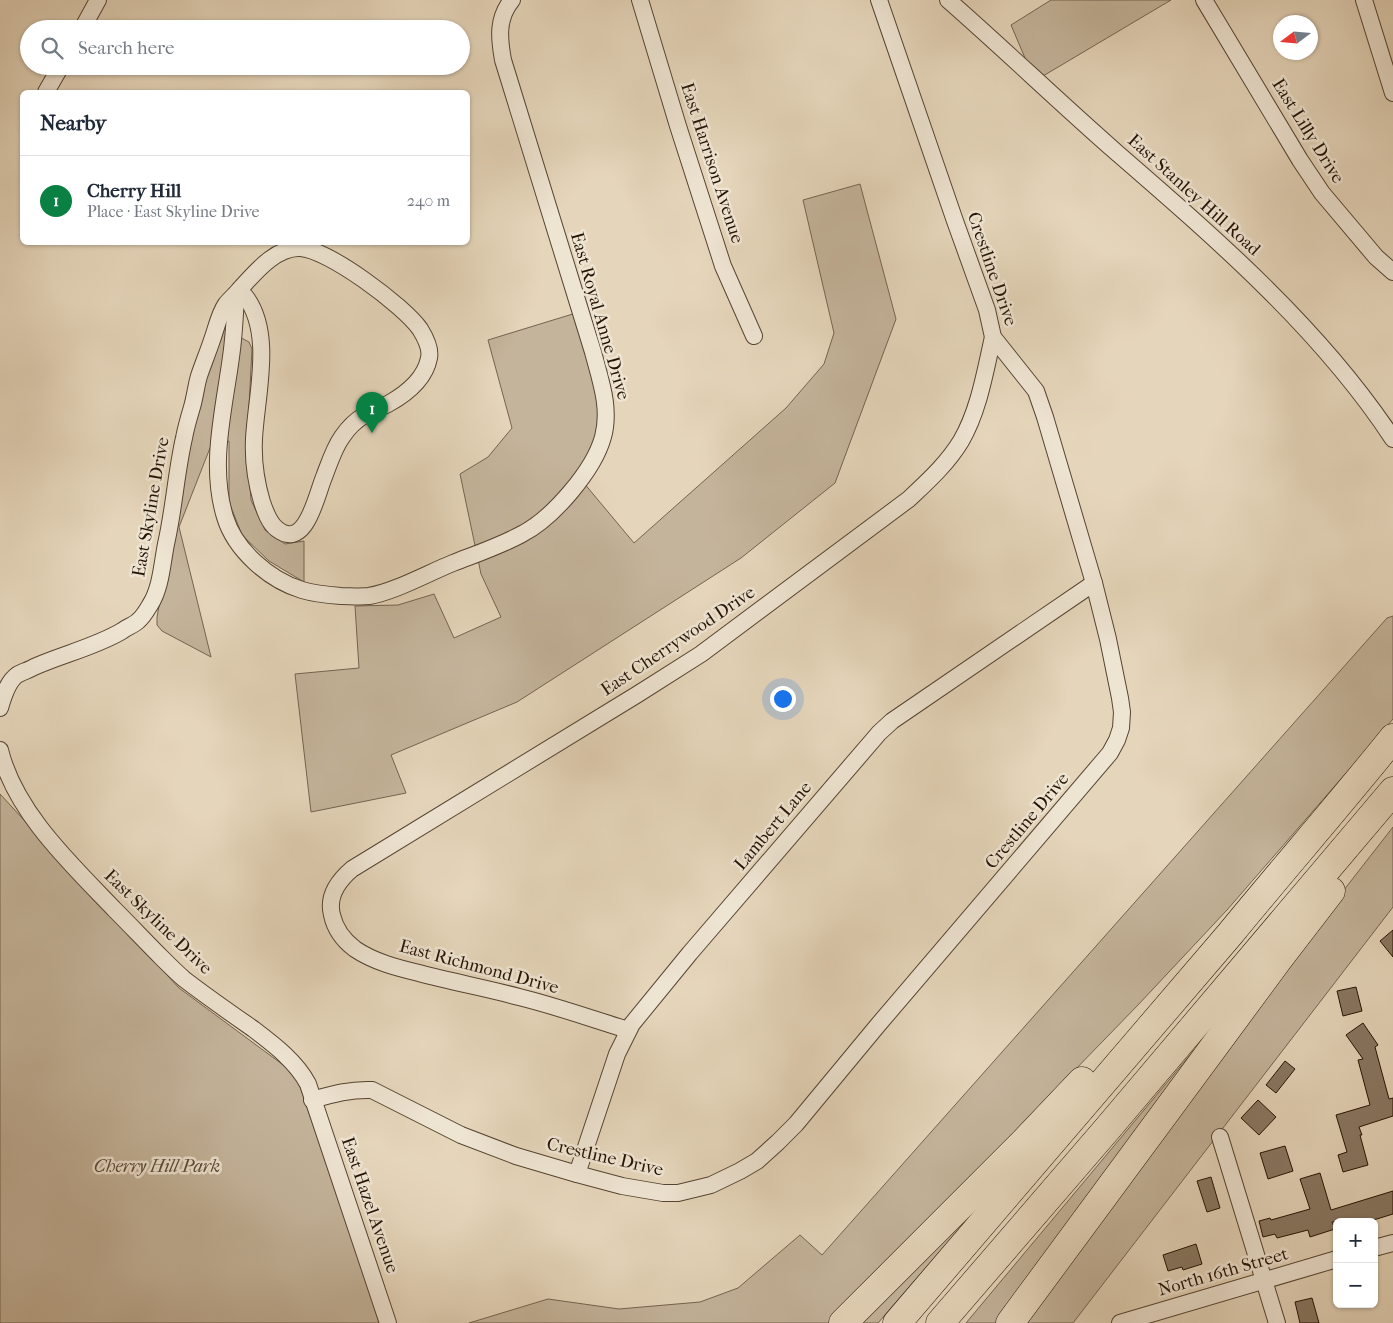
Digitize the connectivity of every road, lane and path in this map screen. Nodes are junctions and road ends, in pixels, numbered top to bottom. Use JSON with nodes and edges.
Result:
{"nodes":[{"id":1,"x":98,"y":0,"type":"edge"},
{"id":2,"x":512,"y":0,"type":"edge"},
{"id":3,"x":640,"y":0,"type":"edge"},
{"id":4,"x":879,"y":0,"type":"edge"},
{"id":5,"x":948,"y":0,"type":"edge"},
{"id":6,"x":1204,"y":0,"type":"edge"},
{"id":7,"x":1364,"y":0,"type":"edge"},
{"id":8,"x":87,"y":20,"type":"edge"},
{"id":9,"x":56,"y":75,"type":"edge"},
{"id":10,"x":47,"y":90,"type":"edge"},
{"id":11,"x":1393,"y":93,"type":"edge"},
{"id":12,"x":1393,"y":272,"type":"edge"},
{"id":13,"x":236,"y":294,"type":"junction"},
{"id":14,"x":754,"y":336,"type":"dead end"},
{"id":15,"x":994,"y":337,"type":"junction"},
{"id":16,"x":1393,"y":439,"type":"edge"},
{"id":17,"x":1094,"y":583,"type":"junction"},
{"id":18,"x":0,"y":708,"type":"edge"},
{"id":19,"x":1393,"y":738,"type":"edge"},
{"id":20,"x":0,"y":753,"type":"edge"},
{"id":21,"x":1393,"y":791,"type":"edge"},
{"id":22,"x":1393,"y":808,"type":"edge"},
{"id":23,"x":334,"y":921,"type":"joint"},
{"id":24,"x":1230,"y":934,"type":"junction"},
{"id":25,"x":628,"y":1030,"type":"junction"},
{"id":26,"x":312,"y":1100,"type":"junction"},
{"id":27,"x":1220,"y":1136,"type":"dead end"},
{"id":28,"x":577,"y":1174,"type":"junction"},
{"id":29,"x":1393,"y":1243,"type":"edge"},
{"id":30,"x":1378,"y":1247,"type":"edge"},
{"id":31,"x":1333,"y":1260,"type":"edge"},
{"id":32,"x":1264,"y":1281,"type":"junction"},
{"id":33,"x":388,"y":1323,"type":"edge"},
{"id":34,"x":844,"y":1323,"type":"edge"},
{"id":35,"x":897,"y":1323,"type":"edge"},
{"id":36,"x":940,"y":1323,"type":"edge"},
{"id":37,"x":1010,"y":1323,"type":"edge"},
{"id":38,"x":1120,"y":1323,"type":"edge"},
{"id":39,"x":1277,"y":1323,"type":"edge"}],
"edges":[{"from":1,"to":8,"type":"street"},
{"from":2,"to":13,"type":"street","name":"East Royal Anne Drive"},
{"from":3,"to":14,"type":"street","name":"East Harrison Avenue"},
{"from":4,"to":15,"type":"street","name":"Crestline Drive"},
{"from":5,"to":16,"type":"street","name":"East Stanley Hill Road"},
{"from":6,"to":12,"type":"street","name":"East Lilly Drive"},
{"from":7,"to":11,"type":"street"},
{"from":9,"to":10,"type":"street"},
{"from":13,"to":13,"type":"street","name":"East Skyline Drive"},
{"from":13,"to":18,"type":"street","name":"East Skyline Drive"},
{"from":15,"to":17,"type":"street","name":"Crestline Drive"},
{"from":15,"to":23,"type":"street","name":"East Cherrywood Drive"},
{"from":17,"to":25,"type":"street","name":"Lambert Lane"},
{"from":17,"to":28,"type":"street","name":"Crestline Drive"},
{"from":19,"to":24,"type":"highway"},
{"from":20,"to":26,"type":"street","name":"East Skyline Drive"},
{"from":21,"to":36,"type":"highway"},
{"from":22,"to":37,"type":"highway"},
{"from":23,"to":25,"type":"street","name":"East Richmond Drive"},
{"from":24,"to":34,"type":"highway"},
{"from":24,"to":35,"type":"highway"},
{"from":25,"to":28,"type":"street","name":"Lambert Lane"},
{"from":26,"to":28,"type":"street","name":"Crestline Drive"},
{"from":26,"to":33,"type":"street","name":"East Hazel Avenue"},
{"from":27,"to":32,"type":"street"},
{"from":29,"to":30,"type":"street"},
{"from":31,"to":32,"type":"street","name":"North 16th Street"},
{"from":32,"to":38,"type":"street","name":"North 16th Street"},
{"from":32,"to":39,"type":"street"}]}
